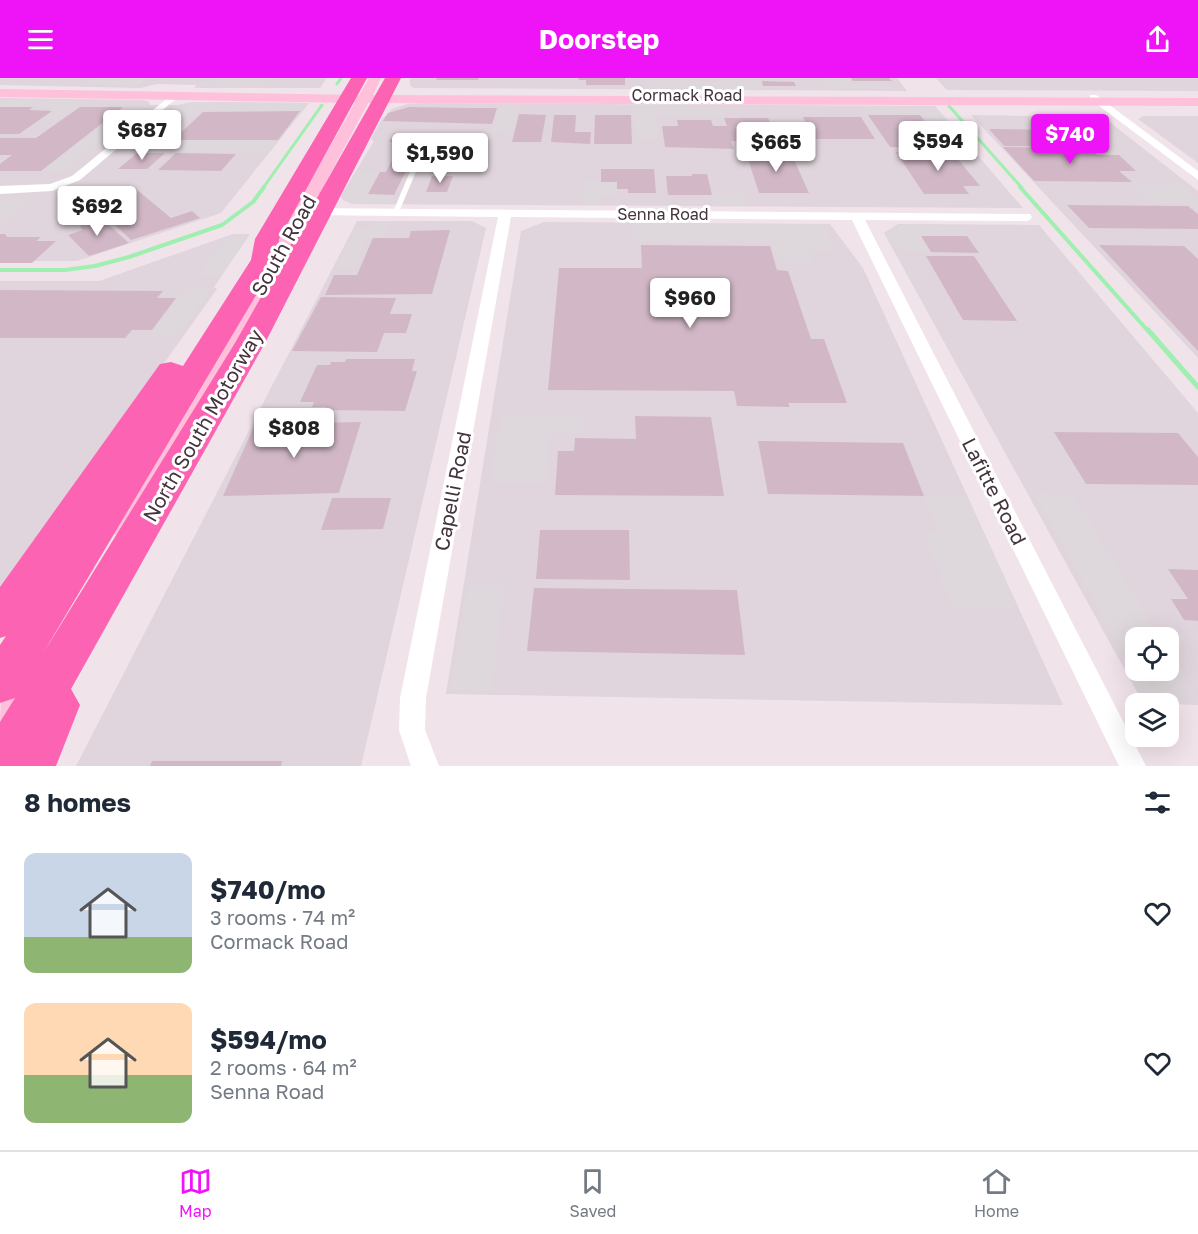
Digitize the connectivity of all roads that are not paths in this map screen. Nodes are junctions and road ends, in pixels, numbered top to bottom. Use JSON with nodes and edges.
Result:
{"nodes":[{"id":1,"x":369,"y":88,"type":"edge"},
{"id":2,"x":0,"y":93,"type":"edge"},
{"id":3,"x":175,"y":95,"type":"junction"},
{"id":4,"x":502,"y":96,"type":"junction"},
{"id":5,"x":1198,"y":97,"type":"edge"},
{"id":6,"x":1097,"y":99,"type":"junction"},
{"id":7,"x":1152,"y":102,"type":"junction"},
{"id":8,"x":1198,"y":102,"type":"edge"},
{"id":9,"x":1115,"y":114,"type":"junction"},
{"id":10,"x":417,"y":162,"type":"dead end"},
{"id":11,"x":1198,"y":177,"type":"edge"},
{"id":12,"x":0,"y":190,"type":"edge"},
{"id":13,"x":300,"y":212,"type":"junction"},
{"id":14,"x":396,"y":212,"type":"junction"},
{"id":15,"x":505,"y":214,"type":"junction"},
{"id":16,"x":856,"y":215,"type":"junction"},
{"id":17,"x":1026,"y":217,"type":"dead end"},
{"id":18,"x":267,"y":239,"type":"junction"},
{"id":19,"x":97,"y":606,"type":"junction"},
{"id":20,"x":0,"y":620,"type":"edge"},
{"id":21,"x":0,"y":683,"type":"edge"},
{"id":22,"x":0,"y":717,"type":"edge"},
{"id":23,"x":1,"y":766,"type":"edge"},
{"id":24,"x":31,"y":766,"type":"edge"},
{"id":25,"x":426,"y":766,"type":"edge"},
{"id":26,"x":1133,"y":766,"type":"edge"}],
"edges":[{"from":1,"to":3,"type":"street","name":"Cormack Road"},
{"from":1,"to":3,"type":"street","name":"Cormack Road"},
{"from":1,"to":4,"type":"street","name":"Cormack Road"},
{"from":1,"to":4,"type":"street","name":"Cormack Road"},
{"from":1,"to":13,"type":"street","name":"South Road"},
{"from":1,"to":18,"type":"highway","name":"North South Motorway"},
{"from":1,"to":19,"type":"highway","name":"North South Motorway"},
{"from":2,"to":3,"type":"street","name":"Cormack Road"},
{"from":3,"to":12,"type":"street"},
{"from":4,"to":6,"type":"street","name":"Cormack Road"},
{"from":5,"to":6,"type":"street","name":"Cormack Road"},
{"from":6,"to":7,"type":"street","name":"Cormack Road"},
{"from":6,"to":9,"type":"street"},
{"from":7,"to":8,"type":"street","name":"Cormack Road"},
{"from":7,"to":9,"type":"street"},
{"from":9,"to":11,"type":"street"},
{"from":10,"to":14,"type":"lane"},
{"from":13,"to":14,"type":"street","name":"Senna Road"},
{"from":13,"to":22,"type":"street","name":"South Road"},
{"from":14,"to":15,"type":"street","name":"Senna Road"},
{"from":15,"to":16,"type":"street","name":"Senna Road"},
{"from":15,"to":25,"type":"street","name":"Capelli Road"},
{"from":16,"to":17,"type":"street","name":"Senna Road"},
{"from":16,"to":26,"type":"street","name":"Lafitte Road"},
{"from":18,"to":20,"type":"highway"},
{"from":18,"to":21,"type":"highway","name":"North South Motorway"},
{"from":19,"to":23,"type":"highway","name":"North South Motorway"},
{"from":19,"to":24,"type":"highway"}]}
